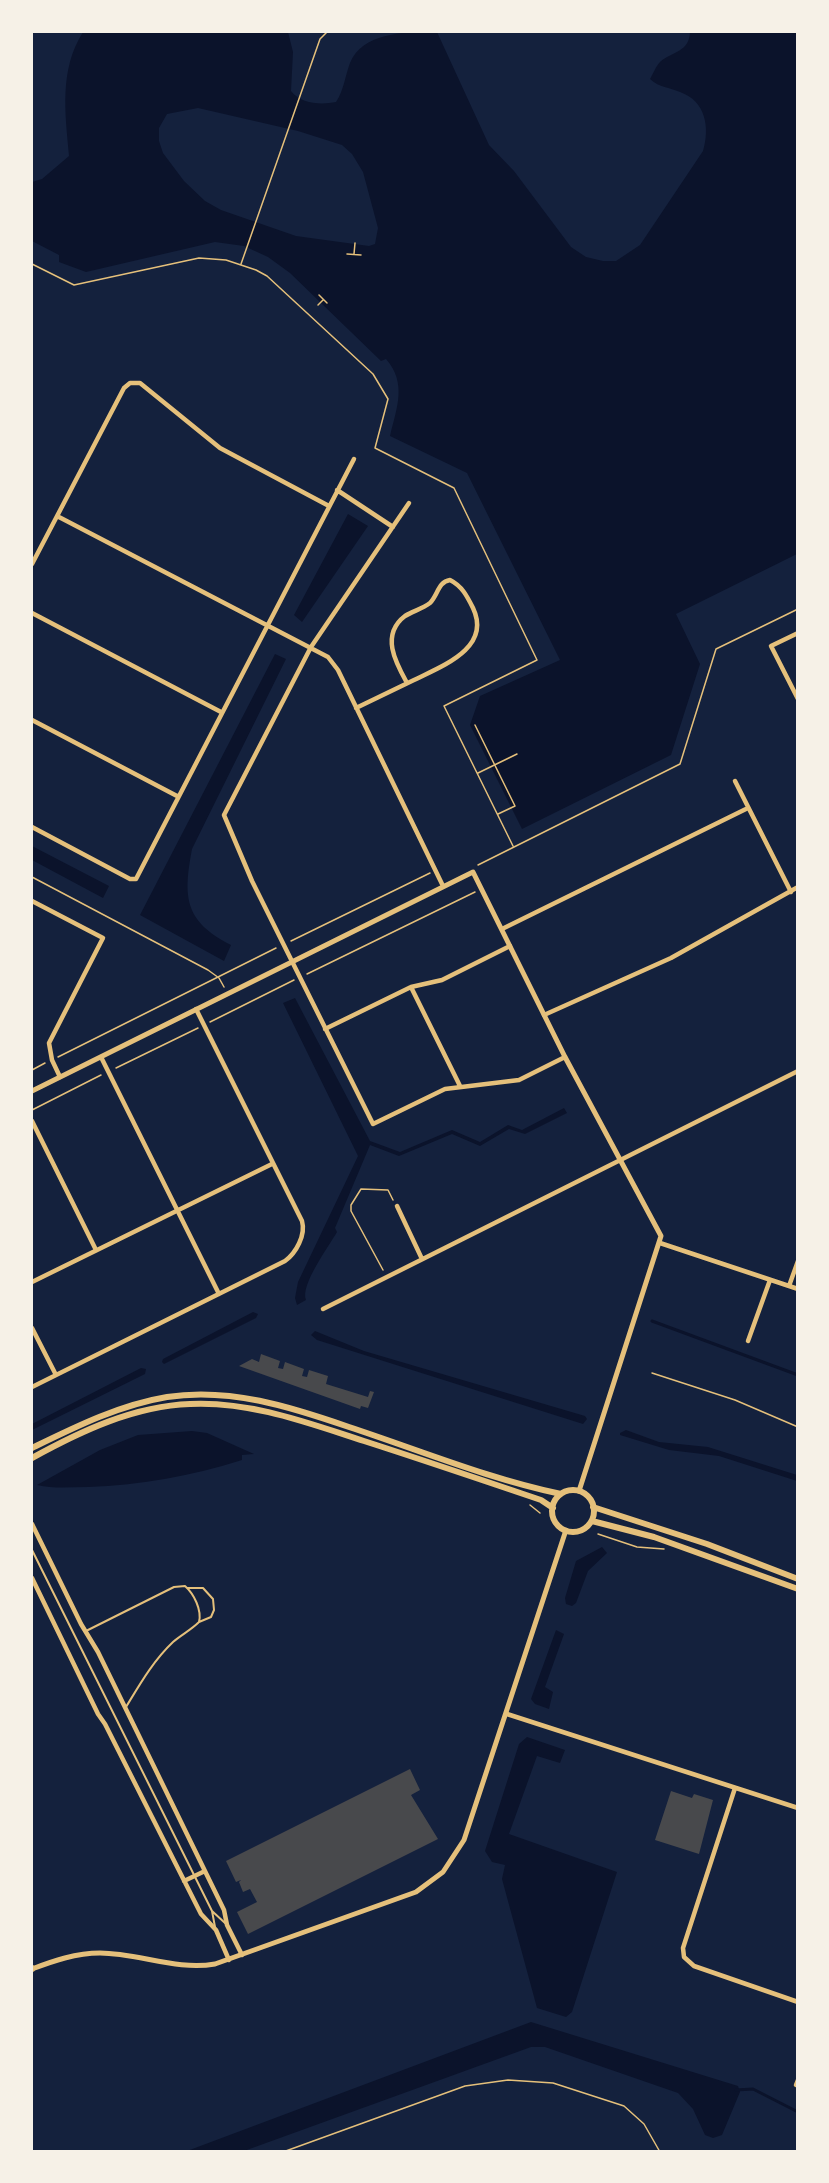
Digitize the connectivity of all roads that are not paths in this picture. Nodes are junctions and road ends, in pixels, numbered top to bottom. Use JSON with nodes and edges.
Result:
{"nodes":[{"id":1,"x":354,"y":459,"type":"dead end"},
{"id":2,"x":338,"y":490,"type":"junction"},
{"id":3,"x":409,"y":503,"type":"dead end"},
{"id":4,"x":329,"y":506,"type":"junction"},
{"id":5,"x":57,"y":516,"type":"junction"},
{"id":6,"x":393,"y":527,"type":"junction"},
{"id":7,"x":32,"y":564,"type":"edge"},
{"id":8,"x":32,"y":613,"type":"edge"},
{"id":9,"x":267,"y":624,"type":"junction"},
{"id":10,"x":798,"y":633,"type":"edge"},
{"id":11,"x":311,"y":647,"type":"junction"},
{"id":12,"x":407,"y":683,"type":"junction"},
{"id":13,"x":798,"y":699,"type":"edge"},
{"id":14,"x":356,"y":708,"type":"junction"},
{"id":15,"x":221,"y":712,"type":"junction"},
{"id":16,"x":32,"y":720,"type":"edge"},
{"id":17,"x":735,"y":781,"type":"dead end"},
{"id":18,"x":177,"y":796,"type":"junction"},
{"id":19,"x":748,"y":807,"type":"junction"},
{"id":20,"x":32,"y":827,"type":"edge"},
{"id":21,"x":443,"y":886,"type":"junction"},
{"id":22,"x":798,"y":887,"type":"edge"},
{"id":23,"x":791,"y":892,"type":"junction"},
{"id":24,"x":32,"y":901,"type":"edge"},
{"id":25,"x":502,"y":929,"type":"junction"},
{"id":26,"x":510,"y":945,"type":"junction"},
{"id":27,"x":292,"y":960,"type":"junction"},
{"id":28,"x":411,"y":987,"type":"junction"},
{"id":29,"x":196,"y":1009,"type":"junction"},
{"id":30,"x":544,"y":1015,"type":"junction"},
{"id":31,"x":325,"y":1029,"type":"junction"},
{"id":32,"x":101,"y":1057,"type":"junction"},
{"id":33,"x":565,"y":1057,"type":"junction"},
{"id":34,"x":798,"y":1071,"type":"edge"},
{"id":35,"x":60,"y":1077,"type":"junction"},
{"id":36,"x":460,"y":1086,"type":"junction"},
{"id":37,"x":32,"y":1091,"type":"edge"},
{"id":38,"x":32,"y":1121,"type":"edge"},
{"id":39,"x":621,"y":1160,"type":"junction"},
{"id":40,"x":272,"y":1164,"type":"junction"},
{"id":41,"x":397,"y":1206,"type":"road end"},
{"id":42,"x":178,"y":1210,"type":"junction"},
{"id":43,"x":660,"y":1243,"type":"junction"},
{"id":44,"x":96,"y":1250,"type":"junction"},
{"id":45,"x":422,"y":1259,"type":"junction"},
{"id":46,"x":798,"y":1261,"type":"edge"},
{"id":47,"x":770,"y":1280,"type":"junction"},
{"id":48,"x":32,"y":1282,"type":"edge"},
{"id":49,"x":789,"y":1286,"type":"junction"},
{"id":50,"x":798,"y":1289,"type":"edge"},
{"id":51,"x":219,"y":1294,"type":"junction"},
{"id":52,"x":323,"y":1309,"type":"dead end"},
{"id":53,"x":32,"y":1328,"type":"edge"},
{"id":54,"x":748,"y":1341,"type":"dead end"},
{"id":55,"x":56,"y":1375,"type":"junction"},
{"id":56,"x":32,"y":1387,"type":"edge"},
{"id":57,"x":32,"y":1448,"type":"edge"},
{"id":58,"x":32,"y":1458,"type":"edge"},
{"id":59,"x":579,"y":1491,"type":"junction"},
{"id":60,"x":561,"y":1494,"type":"junction"},
{"id":61,"x":593,"y":1507,"type":"junction"},
{"id":62,"x":553,"y":1508,"type":"junction"},
{"id":63,"x":592,"y":1521,"type":"junction"},
{"id":64,"x":32,"y":1524,"type":"edge"},
{"id":65,"x":566,"y":1530,"type":"junction"},
{"id":66,"x":32,"y":1550,"type":"edge"},
{"id":67,"x":32,"y":1578,"type":"edge"},
{"id":68,"x":798,"y":1579,"type":"edge"},
{"id":69,"x":188,"y":1588,"type":"junction"},
{"id":70,"x":798,"y":1589,"type":"edge"},
{"id":71,"x":199,"y":1622,"type":"junction"},
{"id":72,"x":86,"y":1631,"type":"junction"},
{"id":73,"x":125,"y":1709,"type":"junction"},
{"id":74,"x":507,"y":1714,"type":"junction"},
{"id":75,"x":735,"y":1788,"type":"junction"},
{"id":76,"x":798,"y":1808,"type":"edge"},
{"id":77,"x":204,"y":1871,"type":"junction"},
{"id":78,"x":195,"y":1876,"type":"junction"},
{"id":79,"x":184,"y":1881,"type":"junction"},
{"id":80,"x":212,"y":1911,"type":"junction"},
{"id":81,"x":227,"y":1925,"type":"junction"},
{"id":82,"x":216,"y":1930,"type":"junction"},
{"id":83,"x":242,"y":1955,"type":"junction"},
{"id":84,"x":229,"y":1960,"type":"junction"},
{"id":85,"x":32,"y":1969,"type":"edge"},
{"id":86,"x":798,"y":2002,"type":"edge"}],
"edges":[{"from":1,"to":2,"type":"street"},
{"from":2,"to":4,"type":"street"},
{"from":2,"to":6,"type":"street"},
{"from":3,"to":6,"type":"street"},
{"from":4,"to":5,"type":"street"},
{"from":4,"to":9,"type":"street"},
{"from":5,"to":7,"type":"street"},
{"from":5,"to":9,"type":"street"},
{"from":6,"to":11,"type":"street"},
{"from":8,"to":15,"type":"street"},
{"from":9,"to":11,"type":"street"},
{"from":9,"to":15,"type":"street"},
{"from":10,"to":13,"type":"street"},
{"from":11,"to":14,"type":"street"},
{"from":11,"to":27,"type":"street"},
{"from":12,"to":12,"type":"street"},
{"from":12,"to":14,"type":"street"},
{"from":14,"to":21,"type":"street"},
{"from":15,"to":18,"type":"street"},
{"from":16,"to":18,"type":"street"},
{"from":17,"to":19,"type":"street"},
{"from":18,"to":20,"type":"street"},
{"from":19,"to":23,"type":"street"},
{"from":19,"to":25,"type":"street"},
{"from":21,"to":25,"type":"street"},
{"from":21,"to":27,"type":"street"},
{"from":22,"to":23,"type":"street"},
{"from":23,"to":30,"type":"street"},
{"from":24,"to":35,"type":"street"},
{"from":25,"to":26,"type":"street"},
{"from":26,"to":28,"type":"street"},
{"from":26,"to":30,"type":"street"},
{"from":27,"to":29,"type":"street"},
{"from":27,"to":31,"type":"street"},
{"from":28,"to":31,"type":"street"},
{"from":28,"to":36,"type":"street"},
{"from":29,"to":32,"type":"street"},
{"from":29,"to":40,"type":"street"},
{"from":30,"to":33,"type":"street"},
{"from":31,"to":36,"type":"street"},
{"from":32,"to":35,"type":"street"},
{"from":32,"to":42,"type":"street"},
{"from":33,"to":36,"type":"street"},
{"from":33,"to":39,"type":"street"},
{"from":34,"to":39,"type":"street"},
{"from":35,"to":37,"type":"street"},
{"from":38,"to":44,"type":"street"},
{"from":39,"to":43,"type":"street"},
{"from":39,"to":45,"type":"street"},
{"from":40,"to":42,"type":"street"},
{"from":40,"to":51,"type":"street"},
{"from":41,"to":45,"type":"street"},
{"from":42,"to":44,"type":"street"},
{"from":42,"to":51,"type":"street"},
{"from":43,"to":47,"type":"street"},
{"from":43,"to":59,"type":"street"},
{"from":44,"to":48,"type":"street"},
{"from":45,"to":52,"type":"street"},
{"from":46,"to":49,"type":"street"},
{"from":47,"to":49,"type":"street"},
{"from":47,"to":54,"type":"street"},
{"from":49,"to":50,"type":"street"},
{"from":51,"to":55,"type":"street"},
{"from":53,"to":55,"type":"street"},
{"from":55,"to":56,"type":"street"},
{"from":57,"to":60,"type":"main road"},
{"from":58,"to":62,"type":"main road"},
{"from":59,"to":60,"type":"main road"},
{"from":59,"to":61,"type":"main road"},
{"from":60,"to":62,"type":"main road"},
{"from":61,"to":63,"type":"main road"},
{"from":61,"to":68,"type":"main road"},
{"from":62,"to":65,"type":"main road"},
{"from":63,"to":65,"type":"main road"},
{"from":63,"to":70,"type":"main road"},
{"from":64,"to":72,"type":"street"},
{"from":65,"to":74,"type":"street"},
{"from":66,"to":78,"type":"lane"},
{"from":67,"to":79,"type":"street"},
{"from":69,"to":71,"type":"lane"},
{"from":69,"to":71,"type":"lane"},
{"from":69,"to":72,"type":"lane"},
{"from":71,"to":73,"type":"lane"},
{"from":72,"to":73,"type":"street"},
{"from":73,"to":77,"type":"street"},
{"from":74,"to":75,"type":"street"},
{"from":74,"to":83,"type":"street"},
{"from":75,"to":76,"type":"street"},
{"from":75,"to":86,"type":"street"},
{"from":77,"to":78,"type":"street"},
{"from":77,"to":81,"type":"street"},
{"from":78,"to":79,"type":"street"},
{"from":78,"to":80,"type":"lane"},
{"from":79,"to":82,"type":"street"},
{"from":80,"to":81,"type":"lane"},
{"from":80,"to":82,"type":"lane"},
{"from":81,"to":83,"type":"street"},
{"from":82,"to":84,"type":"street"},
{"from":83,"to":84,"type":"street"},
{"from":84,"to":85,"type":"street"}]}
